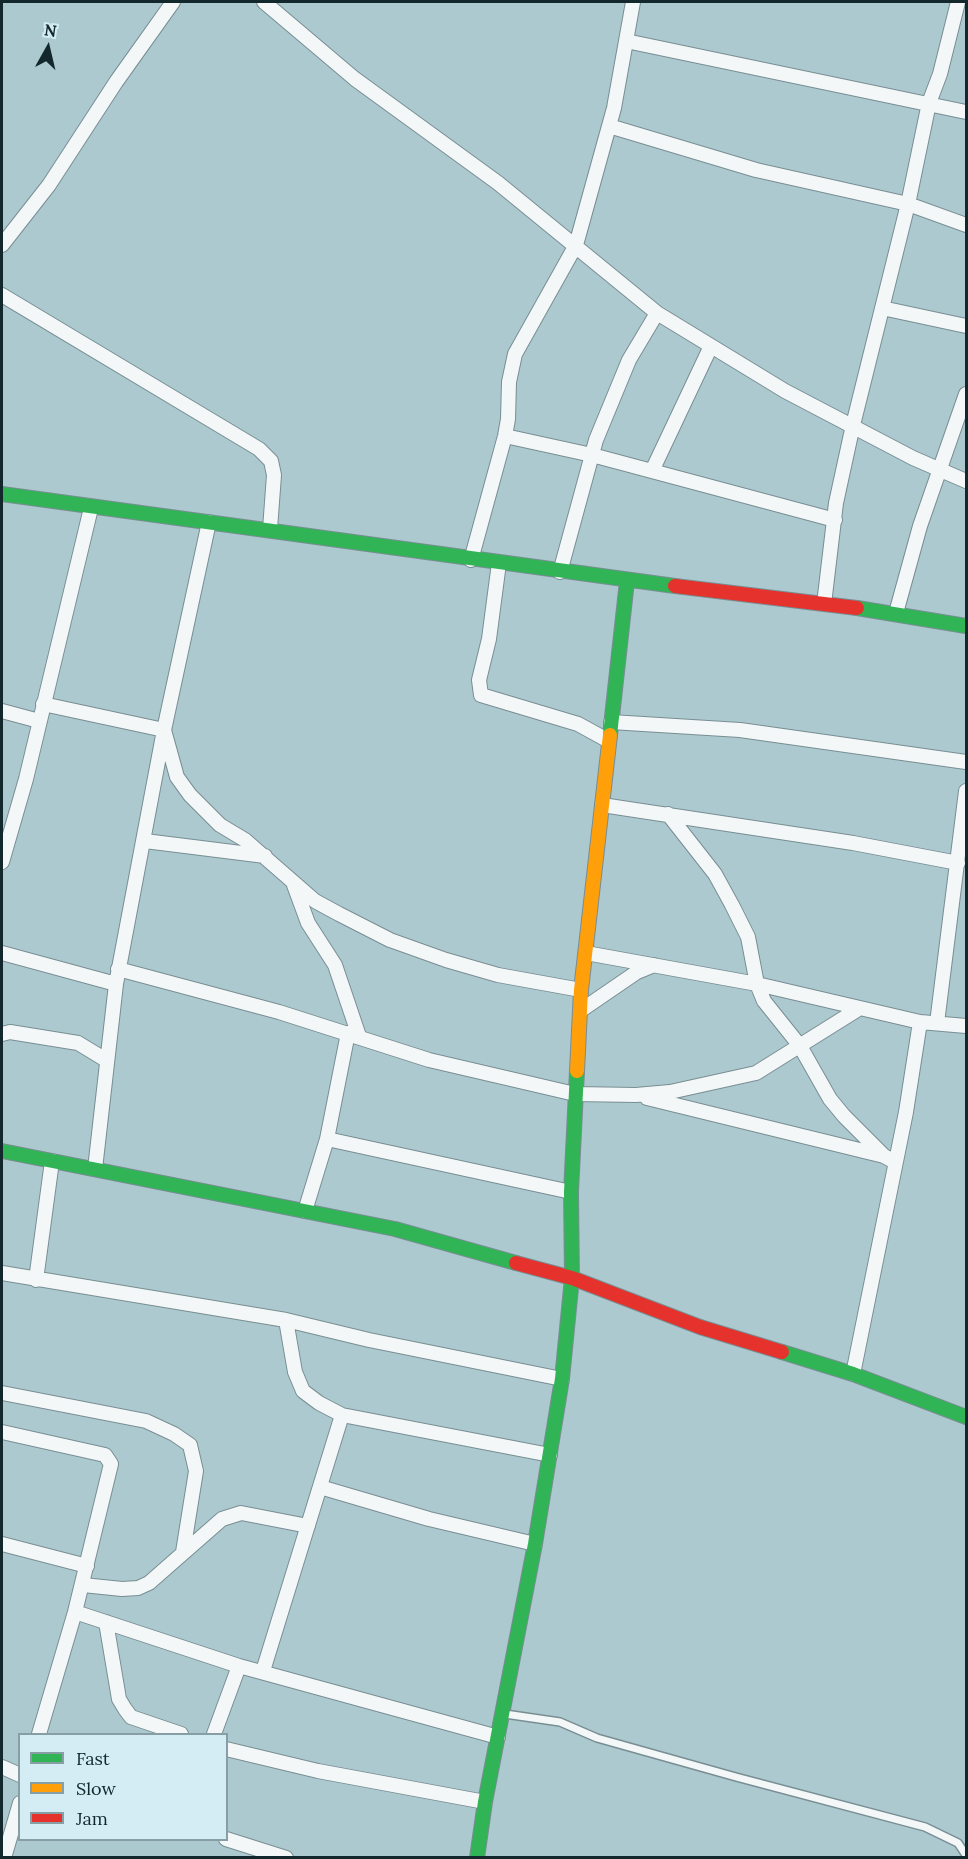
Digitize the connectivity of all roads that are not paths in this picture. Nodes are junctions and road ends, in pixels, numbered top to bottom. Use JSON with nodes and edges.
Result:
{"nodes":[{"id":1,"x":173,"y":2,"type":"edge"},
{"id":2,"x":264,"y":2,"type":"edge"},
{"id":3,"x":633,"y":2,"type":"edge"},
{"id":4,"x":958,"y":2,"type":"edge"},
{"id":5,"x":626,"y":41,"type":"junction"},
{"id":6,"x":929,"y":104,"type":"junction"},
{"id":7,"x":966,"y":112,"type":"edge"},
{"id":8,"x":609,"y":126,"type":"junction"},
{"id":9,"x":908,"y":204,"type":"junction"},
{"id":10,"x":966,"y":225,"type":"edge"},
{"id":11,"x":2,"y":245,"type":"edge"},
{"id":12,"x":576,"y":245,"type":"junction"},
{"id":13,"x":2,"y":295,"type":"edge"},
{"id":14,"x":882,"y":308,"type":"junction"},
{"id":15,"x":657,"y":313,"type":"junction"},
{"id":16,"x":966,"y":326,"type":"edge"},
{"id":17,"x":711,"y":346,"type":"junction"},
{"id":18,"x":966,"y":394,"type":"edge"},
{"id":19,"x":853,"y":425,"type":"junction"},
{"id":20,"x":505,"y":436,"type":"junction"},
{"id":21,"x":592,"y":455,"type":"junction"},
{"id":22,"x":941,"y":470,"type":"junction"},
{"id":23,"x":652,"y":471,"type":"junction"},
{"id":24,"x":966,"y":481,"type":"edge"},
{"id":25,"x":2,"y":493,"type":"edge"},
{"id":26,"x":91,"y":508,"type":"junction"},
{"id":27,"x":835,"y":520,"type":"junction"},
{"id":28,"x":209,"y":522,"type":"junction"},
{"id":29,"x":270,"y":529,"type":"junction"},
{"id":30,"x":471,"y":560,"type":"junction"},
{"id":31,"x":499,"y":564,"type":"junction"},
{"id":32,"x":560,"y":572,"type":"junction"},
{"id":33,"x":627,"y":581,"type":"junction"},
{"id":34,"x":824,"y":604,"type":"junction"},
{"id":35,"x":896,"y":613,"type":"junction"},
{"id":36,"x":966,"y":626,"type":"edge"},
{"id":37,"x":43,"y":704,"type":"junction"},
{"id":38,"x":2,"y":711,"type":"edge"},
{"id":39,"x":39,"y":721,"type":"junction"},
{"id":40,"x":611,"y":722,"type":"junction"},
{"id":41,"x":164,"y":729,"type":"junction"},
{"id":42,"x":609,"y":741,"type":"junction"},
{"id":43,"x":966,"y":762,"type":"edge"},
{"id":44,"x":966,"y":791,"type":"edge"},
{"id":45,"x":602,"y":805,"type":"junction"},
{"id":46,"x":668,"y":814,"type":"junction"},
{"id":47,"x":145,"y":842,"type":"junction"},
{"id":48,"x":265,"y":856,"type":"junction"},
{"id":49,"x":2,"y":862,"type":"edge"},
{"id":50,"x":958,"y":863,"type":"junction"},
{"id":51,"x":294,"y":883,"type":"junction"},
{"id":52,"x":2,"y":953,"type":"edge"},
{"id":53,"x":586,"y":953,"type":"junction"},
{"id":54,"x":655,"y":965,"type":"junction"},
{"id":55,"x":118,"y":969,"type":"junction"},
{"id":56,"x":116,"y":984,"type":"junction"},
{"id":57,"x":757,"y":984,"type":"junction"},
{"id":58,"x":581,"y":990,"type":"junction"},
{"id":59,"x":860,"y":1008,"type":"junction"},
{"id":60,"x":580,"y":1011,"type":"junction"},
{"id":61,"x":920,"y":1022,"type":"junction"},
{"id":62,"x":937,"y":1023,"type":"junction"},
{"id":63,"x":966,"y":1026,"type":"edge"},
{"id":64,"x":2,"y":1034,"type":"edge"},
{"id":65,"x":353,"y":1034,"type":"junction"},
{"id":66,"x":800,"y":1046,"type":"junction"},
{"id":67,"x":106,"y":1060,"type":"junction"},
{"id":68,"x":575,"y":1094,"type":"junction"},
{"id":69,"x":636,"y":1095,"type":"junction"},
{"id":70,"x":327,"y":1139,"type":"junction"},
{"id":71,"x":2,"y":1151,"type":"edge"},
{"id":72,"x":890,"y":1159,"type":"junction"},
{"id":73,"x":52,"y":1161,"type":"junction"},
{"id":74,"x":95,"y":1169,"type":"junction"},
{"id":75,"x":571,"y":1192,"type":"junction"},
{"id":76,"x":305,"y":1211,"type":"junction"},
{"id":77,"x":2,"y":1273,"type":"edge"},
{"id":78,"x":572,"y":1278,"type":"junction"},
{"id":79,"x":36,"y":1280,"type":"junction"},
{"id":80,"x":286,"y":1320,"type":"junction"},
{"id":81,"x":853,"y":1374,"type":"junction"},
{"id":82,"x":562,"y":1379,"type":"junction"},
{"id":83,"x":2,"y":1393,"type":"edge"},
{"id":84,"x":342,"y":1415,"type":"junction"},
{"id":85,"x":966,"y":1417,"type":"edge"},
{"id":86,"x":2,"y":1432,"type":"edge"},
{"id":87,"x":550,"y":1455,"type":"junction"},
{"id":88,"x":320,"y":1487,"type":"junction"},
{"id":89,"x":308,"y":1526,"type":"junction"},
{"id":90,"x":2,"y":1544,"type":"edge"},
{"id":91,"x":535,"y":1544,"type":"junction"},
{"id":92,"x":183,"y":1552,"type":"junction"},
{"id":93,"x":87,"y":1566,"type":"junction"},
{"id":94,"x":82,"y":1585,"type":"junction"},
{"id":95,"x":75,"y":1612,"type":"junction"},
{"id":96,"x":106,"y":1622,"type":"junction"},
{"id":97,"x":238,"y":1666,"type":"junction"},
{"id":98,"x":263,"y":1671,"type":"junction"},
{"id":99,"x":502,"y":1714,"type":"junction"},
{"id":100,"x":39,"y":1733,"type":"edge"},
{"id":101,"x":178,"y":1733,"type":"edge"},
{"id":102,"x":214,"y":1733,"type":"edge"},
{"id":103,"x":498,"y":1737,"type":"junction"},
{"id":104,"x":228,"y":1749,"type":"edge"},
{"id":105,"x":2,"y":1767,"type":"edge"},
{"id":106,"x":18,"y":1774,"type":"edge"},
{"id":107,"x":485,"y":1802,"type":"junction"},
{"id":108,"x":18,"y":1810,"type":"edge"},
{"id":109,"x":228,"y":1840,"type":"edge"},
{"id":110,"x":966,"y":1855,"type":"edge"},
{"id":111,"x":4,"y":1857,"type":"edge"},
{"id":112,"x":286,"y":1857,"type":"edge"},
{"id":113,"x":477,"y":1857,"type":"edge"}],
"edges":[{"from":1,"to":11,"type":"street"},
{"from":2,"to":12,"type":"street"},
{"from":3,"to":5,"type":"street"},
{"from":4,"to":6,"type":"street"},
{"from":5,"to":6,"type":"street"},
{"from":5,"to":8,"type":"street"},
{"from":6,"to":7,"type":"street"},
{"from":6,"to":9,"type":"street"},
{"from":8,"to":9,"type":"street"},
{"from":8,"to":12,"type":"street"},
{"from":9,"to":10,"type":"street"},
{"from":9,"to":14,"type":"street"},
{"from":12,"to":15,"type":"street"},
{"from":12,"to":20,"type":"street"},
{"from":13,"to":29,"type":"street"},
{"from":14,"to":16,"type":"street"},
{"from":14,"to":19,"type":"street"},
{"from":15,"to":17,"type":"street"},
{"from":15,"to":21,"type":"street"},
{"from":17,"to":19,"type":"street"},
{"from":17,"to":23,"type":"street"},
{"from":18,"to":22,"type":"street"},
{"from":19,"to":22,"type":"street"},
{"from":19,"to":27,"type":"street"},
{"from":20,"to":21,"type":"street"},
{"from":20,"to":30,"type":"street"},
{"from":21,"to":23,"type":"street"},
{"from":21,"to":32,"type":"street"},
{"from":22,"to":24,"type":"street"},
{"from":22,"to":35,"type":"street"},
{"from":23,"to":27,"type":"street"},
{"from":25,"to":26,"type":"street"},
{"from":26,"to":28,"type":"street"},
{"from":26,"to":37,"type":"street"},
{"from":27,"to":34,"type":"street"},
{"from":28,"to":29,"type":"street"},
{"from":28,"to":41,"type":"street"},
{"from":29,"to":30,"type":"street"},
{"from":30,"to":31,"type":"street"},
{"from":31,"to":32,"type":"street"},
{"from":31,"to":42,"type":"street"},
{"from":32,"to":33,"type":"street"},
{"from":33,"to":34,"type":"street"},
{"from":33,"to":40,"type":"street"},
{"from":34,"to":35,"type":"street"},
{"from":35,"to":36,"type":"street"},
{"from":37,"to":39,"type":"street"},
{"from":37,"to":41,"type":"street"},
{"from":38,"to":39,"type":"street"},
{"from":39,"to":49,"type":"street"},
{"from":40,"to":42,"type":"street"},
{"from":40,"to":43,"type":"street"},
{"from":41,"to":47,"type":"street"},
{"from":41,"to":48,"type":"street"},
{"from":42,"to":45,"type":"street"},
{"from":44,"to":50,"type":"street"},
{"from":45,"to":46,"type":"street"},
{"from":45,"to":53,"type":"street"},
{"from":46,"to":50,"type":"street"},
{"from":46,"to":57,"type":"street"},
{"from":47,"to":48,"type":"street"},
{"from":47,"to":55,"type":"street"},
{"from":48,"to":51,"type":"street"},
{"from":50,"to":62,"type":"street"},
{"from":51,"to":58,"type":"street"},
{"from":51,"to":65,"type":"street"},
{"from":52,"to":56,"type":"street"},
{"from":53,"to":54,"type":"street"},
{"from":53,"to":58,"type":"street"},
{"from":54,"to":57,"type":"street"},
{"from":54,"to":60,"type":"street"},
{"from":55,"to":56,"type":"street"},
{"from":55,"to":65,"type":"street"},
{"from":56,"to":67,"type":"street"},
{"from":57,"to":59,"type":"street"},
{"from":57,"to":66,"type":"street"},
{"from":58,"to":60,"type":"street"},
{"from":59,"to":61,"type":"street"},
{"from":59,"to":66,"type":"street"},
{"from":60,"to":68,"type":"street"},
{"from":61,"to":62,"type":"street"},
{"from":61,"to":72,"type":"street"},
{"from":62,"to":63,"type":"street"},
{"from":64,"to":67,"type":"street"},
{"from":65,"to":68,"type":"street"},
{"from":65,"to":70,"type":"street"},
{"from":66,"to":69,"type":"street"},
{"from":66,"to":72,"type":"street"},
{"from":67,"to":74,"type":"street"},
{"from":68,"to":69,"type":"street"},
{"from":68,"to":75,"type":"street"},
{"from":69,"to":72,"type":"street"},
{"from":70,"to":75,"type":"street"},
{"from":70,"to":76,"type":"street"},
{"from":71,"to":73,"type":"street"},
{"from":72,"to":81,"type":"street"},
{"from":73,"to":74,"type":"street"},
{"from":73,"to":79,"type":"street"},
{"from":74,"to":76,"type":"street"},
{"from":75,"to":78,"type":"street"},
{"from":76,"to":78,"type":"street"},
{"from":77,"to":79,"type":"street"},
{"from":78,"to":81,"type":"street"},
{"from":78,"to":82,"type":"street"},
{"from":79,"to":80,"type":"street"},
{"from":80,"to":82,"type":"street"},
{"from":80,"to":84,"type":"street"},
{"from":81,"to":85,"type":"street"},
{"from":82,"to":87,"type":"street"},
{"from":83,"to":92,"type":"street"},
{"from":84,"to":87,"type":"street"},
{"from":84,"to":88,"type":"street"},
{"from":86,"to":93,"type":"street"},
{"from":87,"to":91,"type":"street"},
{"from":88,"to":89,"type":"street"},
{"from":88,"to":91,"type":"street"},
{"from":89,"to":92,"type":"street"},
{"from":89,"to":98,"type":"street"},
{"from":90,"to":93,"type":"street"},
{"from":91,"to":99,"type":"street"},
{"from":92,"to":94,"type":"street"},
{"from":93,"to":94,"type":"street"},
{"from":94,"to":95,"type":"street"},
{"from":95,"to":96,"type":"street"},
{"from":95,"to":100,"type":"street"},
{"from":96,"to":97,"type":"street"},
{"from":96,"to":101,"type":"street"},
{"from":97,"to":98,"type":"street"},
{"from":97,"to":102,"type":"street"},
{"from":98,"to":103,"type":"street"},
{"from":99,"to":103,"type":"street"},
{"from":99,"to":110,"type":"lane"},
{"from":103,"to":107,"type":"street"},
{"from":104,"to":107,"type":"street"},
{"from":105,"to":106,"type":"street"},
{"from":107,"to":113,"type":"street"},
{"from":108,"to":111,"type":"street"},
{"from":109,"to":112,"type":"street"}]}
